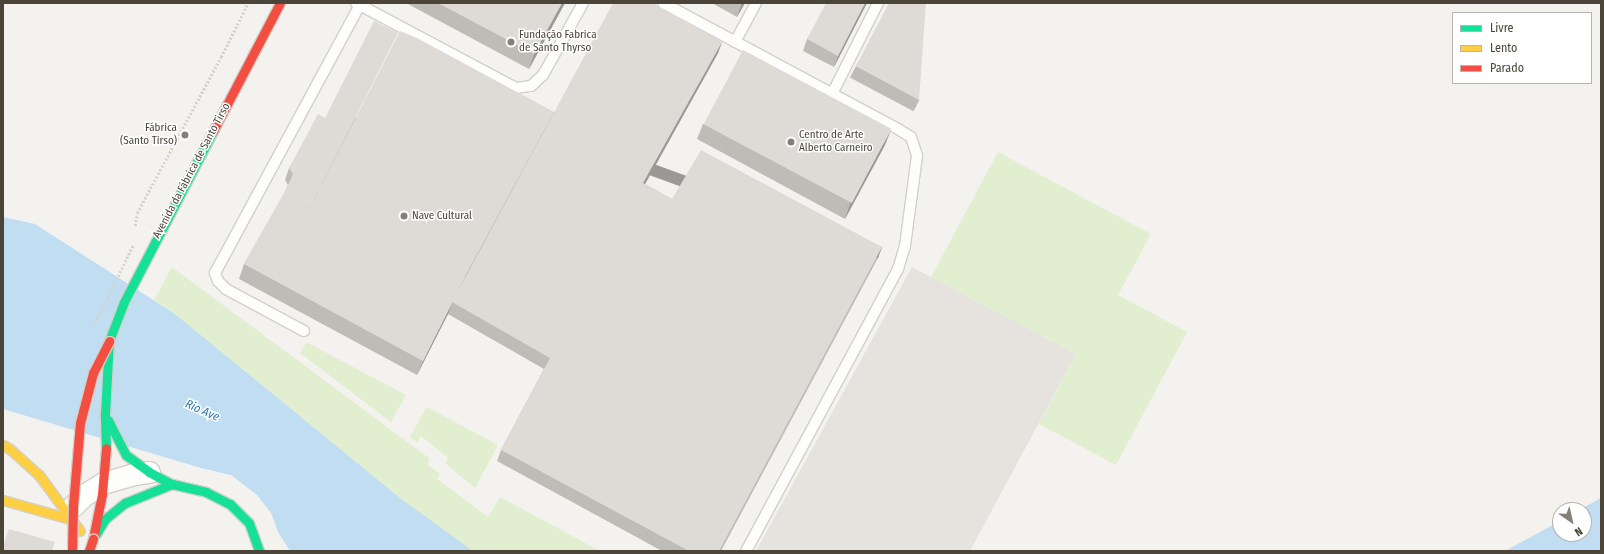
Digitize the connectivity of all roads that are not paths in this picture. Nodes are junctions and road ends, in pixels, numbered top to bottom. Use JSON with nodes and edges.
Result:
{"nodes":[{"id":1,"x":280,"y":3,"type":"edge"},
{"id":2,"x":583,"y":3,"type":"edge"},
{"id":3,"x":663,"y":3,"type":"edge"},
{"id":4,"x":756,"y":3,"type":"edge"},
{"id":5,"x":878,"y":3,"type":"edge"},
{"id":6,"x":359,"y":4,"type":"edge"},
{"id":7,"x":735,"y":42,"type":"junction"},
{"id":8,"x":832,"y":94,"type":"junction"},
{"id":9,"x":304,"y":331,"type":"dead end"},
{"id":10,"x":109,"y":341,"type":"junction"},
{"id":11,"x":105,"y":414,"type":"junction"},
{"id":12,"x":3,"y":446,"type":"edge"},
{"id":13,"x":149,"y":472,"type":"junction"},
{"id":14,"x":103,"y":483,"type":"junction"},
{"id":15,"x":172,"y":484,"type":"junction"},
{"id":16,"x":3,"y":500,"type":"edge"},
{"id":17,"x":72,"y":512,"type":"junction"},
{"id":18,"x":93,"y":539,"type":"junction"},
{"id":19,"x":72,"y":551,"type":"edge"},
{"id":20,"x":90,"y":551,"type":"edge"},
{"id":21,"x":96,"y":551,"type":"edge"},
{"id":22,"x":259,"y":551,"type":"edge"},
{"id":23,"x":746,"y":551,"type":"edge"}],
"edges":[{"from":1,"to":10,"type":"street","name":"Avenida da Fábrica de Santo Tirso"},
{"from":2,"to":6,"type":"lane"},
{"from":3,"to":7,"type":"lane"},
{"from":4,"to":7,"type":"lane"},
{"from":5,"to":8,"type":"lane"},
{"from":6,"to":9,"type":"lane"},
{"from":7,"to":8,"type":"lane"},
{"from":8,"to":23,"type":"lane"},
{"from":10,"to":11,"type":"street","name":"Avenida da Fábrica de Santo Tirso"},
{"from":10,"to":17,"type":"street","name":"Avenida da Fábrica de Santo Tirso","bridge":true},
{"from":11,"to":13,"type":"street","name":"Avenida da Fábrica de Santo Tirso"},
{"from":11,"to":14,"type":"street","name":"Avenida da Fábrica de Santo Tirso"},
{"from":12,"to":17,"type":"street"},
{"from":13,"to":14,"type":"street"},
{"from":13,"to":15,"type":"street","name":"Avenida da Fábrica de Santo Tirso"},
{"from":14,"to":17,"type":"street"},
{"from":14,"to":18,"type":"street","name":"Avenida da Fábrica de Santo Tirso"},
{"from":15,"to":18,"type":"street","name":"Avenida da Fábrica de Santo Tirso"},
{"from":15,"to":22,"type":"street","name":"Avenida da Fábrica de Santo Tirso"},
{"from":16,"to":17,"type":"street"},
{"from":17,"to":19,"type":"street","name":"Avenida da Fábrica de Santo Tirso","bridge":true},
{"from":17,"to":21,"type":"street"},
{"from":18,"to":20,"type":"street","name":"Avenida da Fábrica de Santo Tirso","bridge":true}]}
